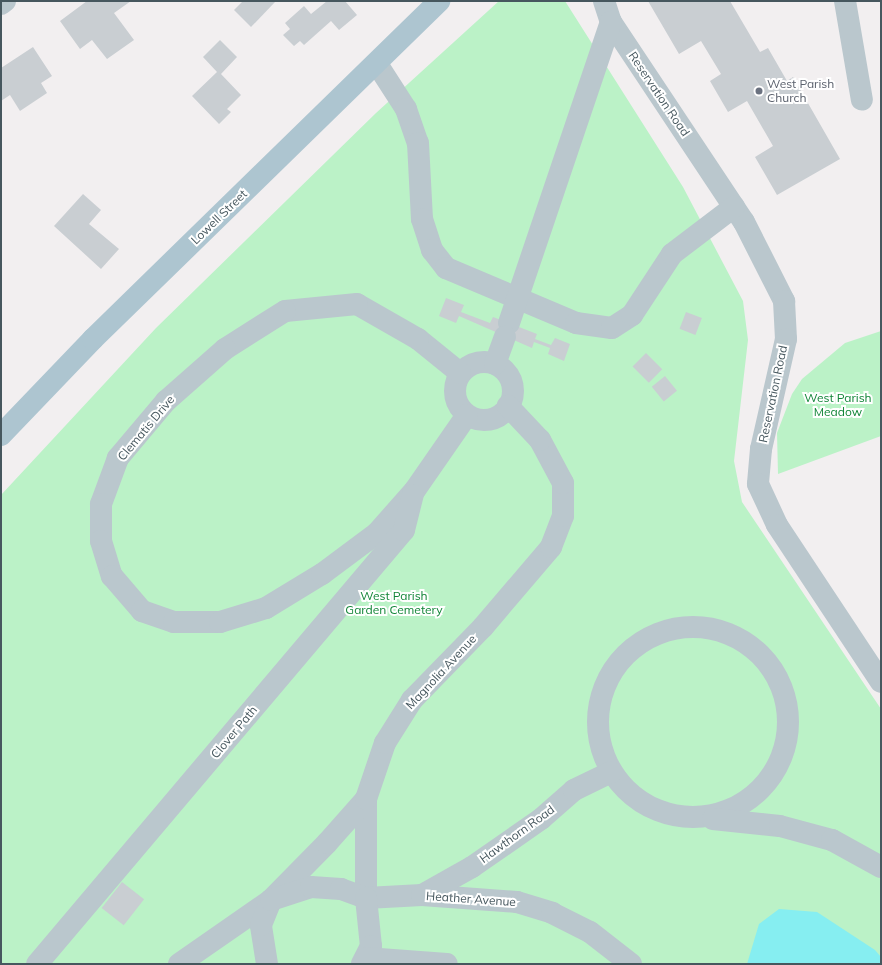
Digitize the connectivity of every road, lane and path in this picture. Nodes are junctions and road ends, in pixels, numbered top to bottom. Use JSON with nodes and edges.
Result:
{"nodes":[{"id":1,"x":5,"y":1,"type":"edge"},
{"id":2,"x":439,"y":1,"type":"edge"},
{"id":3,"x":604,"y":1,"type":"edge"},
{"id":4,"x":845,"y":1,"type":"edge"},
{"id":5,"x":1,"y":4,"type":"edge"},
{"id":6,"x":610,"y":22,"type":"junction"},
{"id":7,"x":377,"y":64,"type":"junction"},
{"id":8,"x":862,"y":100,"type":"dead end"},
{"id":9,"x":734,"y":206,"type":"junction"},
{"id":10,"x":518,"y":299,"type":"junction"},
{"id":11,"x":495,"y":364,"type":"junction"},
{"id":12,"x":460,"y":373,"type":"junction"},
{"id":13,"x":508,"y":406,"type":"junction"},
{"id":14,"x":467,"y":415,"type":"junction"},
{"id":15,"x":1,"y":435,"type":"edge"},
{"id":16,"x":414,"y":490,"type":"junction"},
{"id":17,"x":881,"y":682,"type":"edge"},
{"id":18,"x":610,"y":772,"type":"junction"},
{"id":19,"x":366,"y":799,"type":"junction"},
{"id":20,"x":704,"y":818,"type":"junction"},
{"id":21,"x":881,"y":867,"type":"edge"},
{"id":22,"x":422,"y":895,"type":"junction"},
{"id":23,"x":366,"y":898,"type":"junction"},
{"id":24,"x":271,"y":900,"type":"junction"},
{"id":25,"x":366,"y":962,"type":"edge"},
{"id":26,"x":37,"y":964,"type":"edge"},
{"id":27,"x":179,"y":964,"type":"edge"},
{"id":28,"x":267,"y":964,"type":"edge"},
{"id":29,"x":447,"y":964,"type":"edge"},
{"id":30,"x":631,"y":964,"type":"edge"}],
"edges":[{"from":1,"to":5,"type":"street"},
{"from":2,"to":7,"type":"main road","name":"Lowell Street"},
{"from":3,"to":6,"type":"street","name":"Reservation Road"},
{"from":4,"to":8,"type":"street"},
{"from":6,"to":9,"type":"street","name":"Reservation Road"},
{"from":6,"to":10,"type":"street"},
{"from":7,"to":10,"type":"street"},
{"from":7,"to":15,"type":"main road","name":"Lowell Street"},
{"from":9,"to":10,"type":"street"},
{"from":9,"to":17,"type":"street","name":"Reservation Road"},
{"from":10,"to":11,"type":"street"},
{"from":11,"to":12,"type":"street"},
{"from":11,"to":13,"type":"street"},
{"from":12,"to":14,"type":"street"},
{"from":12,"to":16,"type":"street","name":"Clematis Drive"},
{"from":13,"to":14,"type":"street"},
{"from":13,"to":19,"type":"street","name":"Magnolia Avenue"},
{"from":14,"to":16,"type":"street","name":"Clematis Drive"},
{"from":16,"to":26,"type":"street","name":"Clover Path"},
{"from":18,"to":20,"type":"street"},
{"from":18,"to":20,"type":"street"},
{"from":18,"to":22,"type":"street","name":"Hawthorn Road"},
{"from":19,"to":23,"type":"street"},
{"from":19,"to":24,"type":"street","name":"Magnolia Avenue"},
{"from":20,"to":21,"type":"street"},
{"from":22,"to":23,"type":"street","name":"Heather Avenue"},
{"from":22,"to":30,"type":"street","name":"Heather Avenue"},
{"from":23,"to":24,"type":"street"},
{"from":23,"to":25,"type":"street"},
{"from":24,"to":27,"type":"street","name":"Magnolia Avenue"},
{"from":24,"to":28,"type":"street"},
{"from":25,"to":29,"type":"street"}]}
